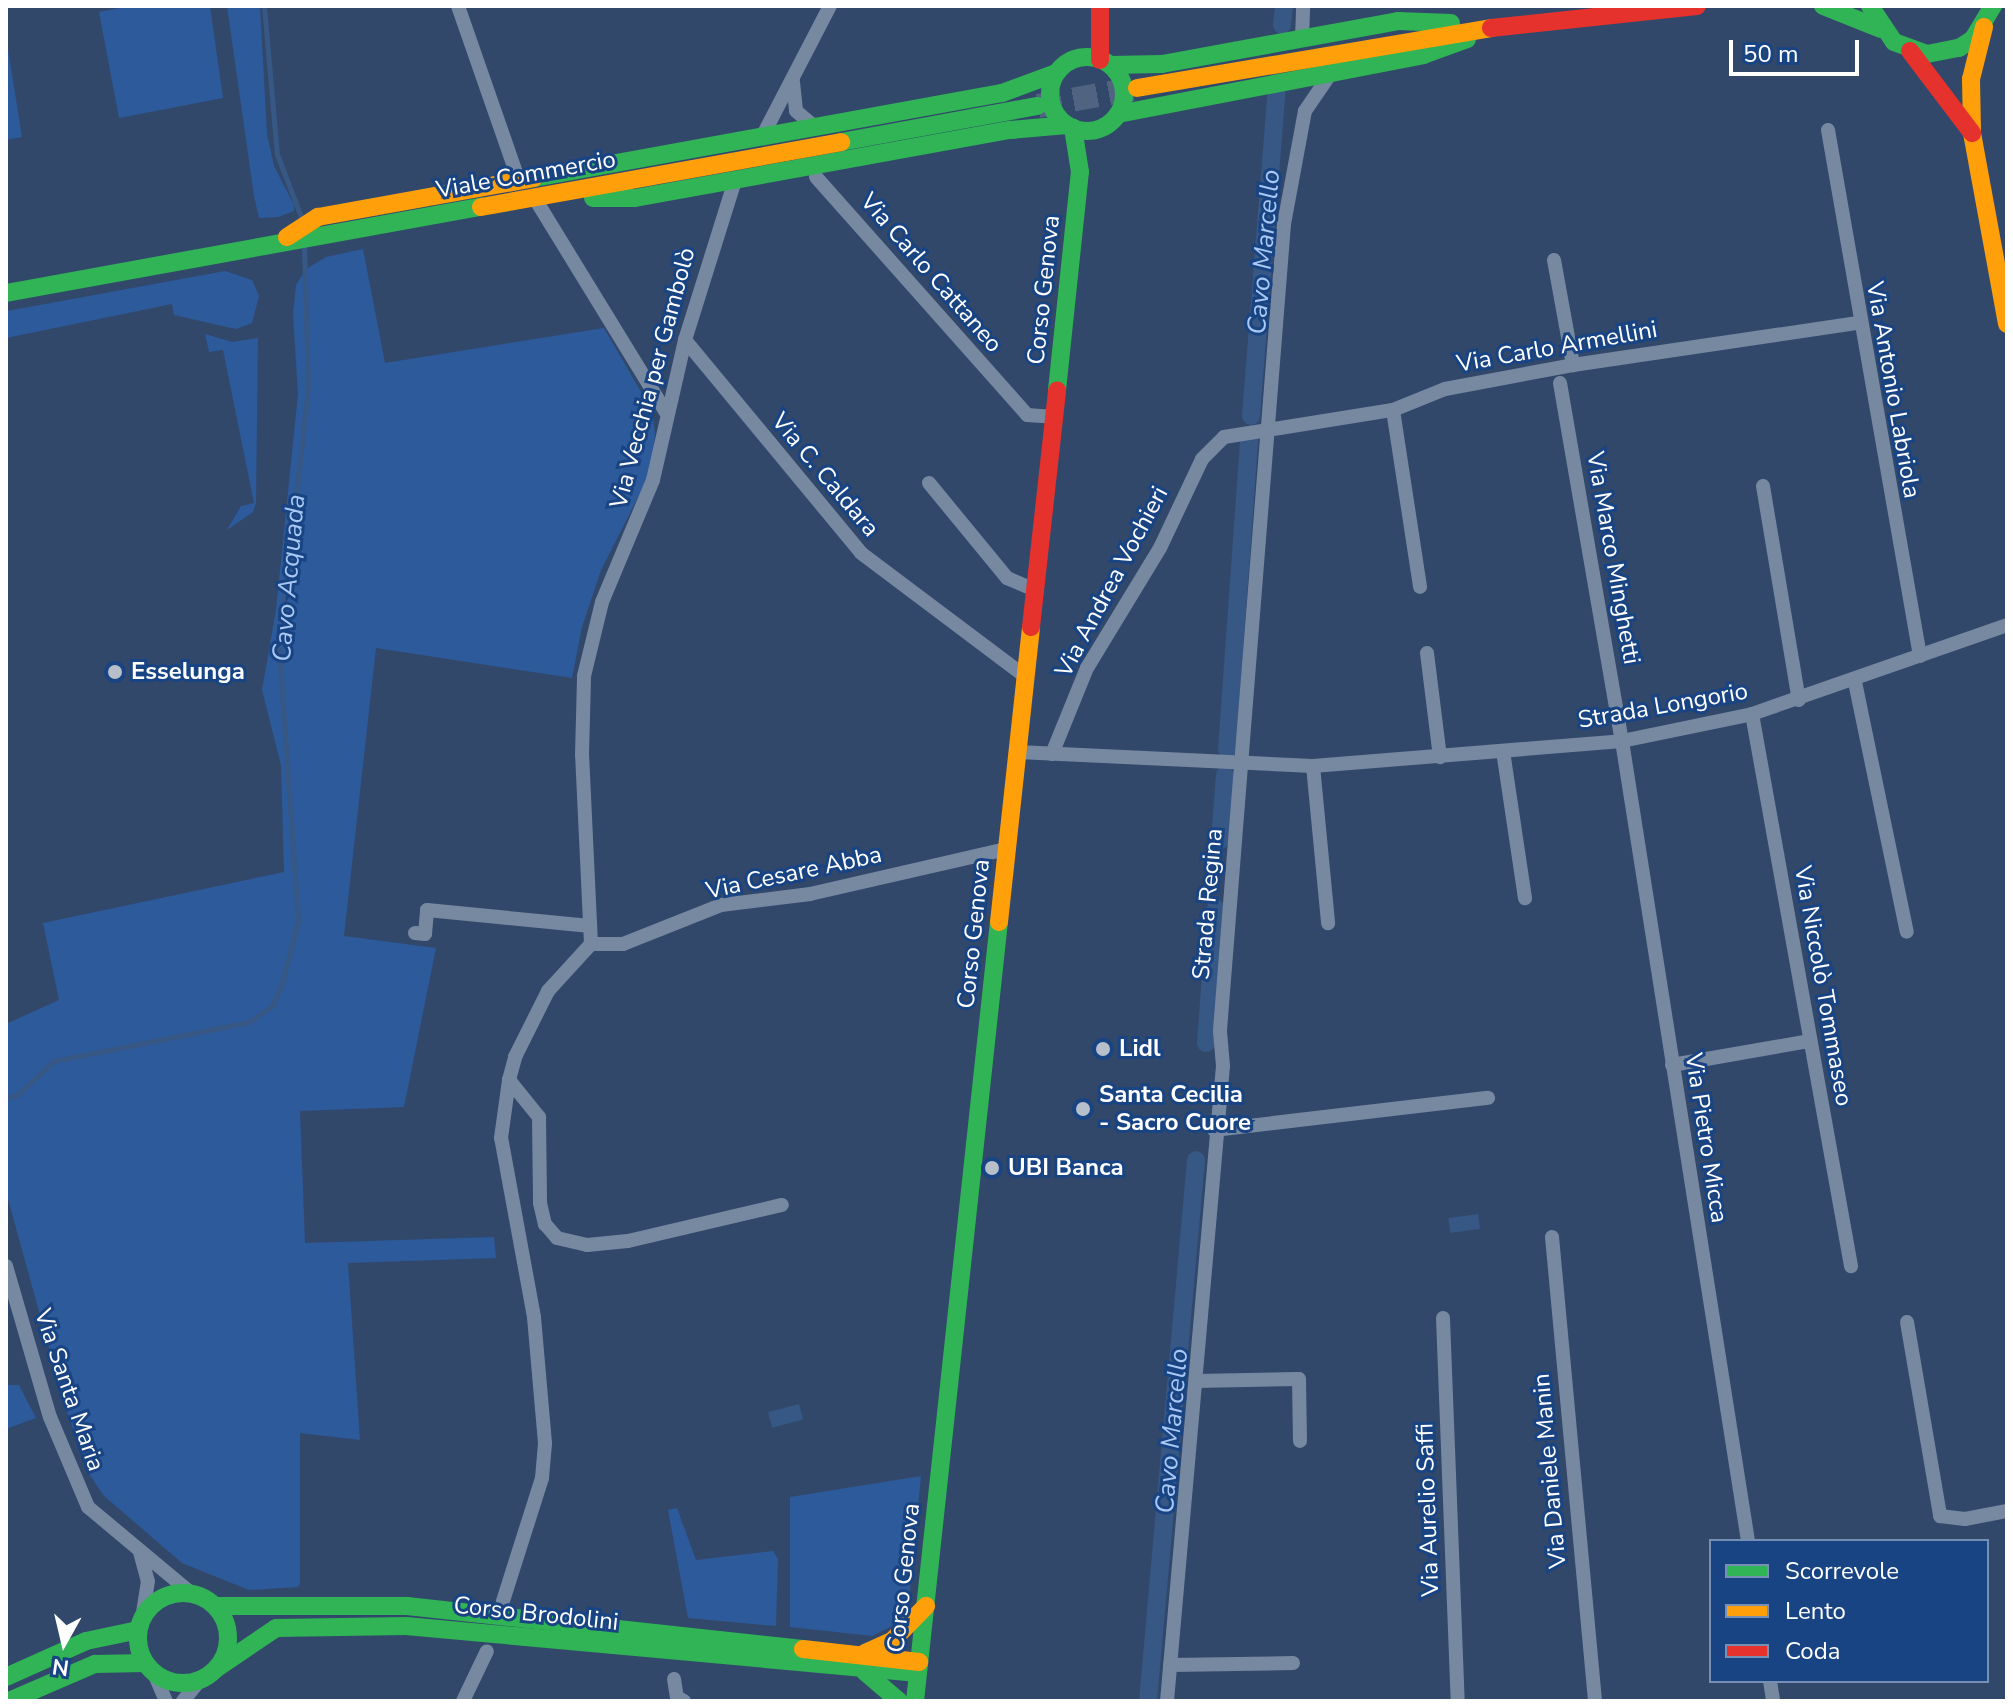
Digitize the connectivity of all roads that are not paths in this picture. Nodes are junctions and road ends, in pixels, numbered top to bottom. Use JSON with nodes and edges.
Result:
{"nodes":[{"id":1,"x":458,"y":6,"type":"edge"},
{"id":2,"x":830,"y":6,"type":"edge"},
{"id":3,"x":1100,"y":6,"type":"edge"},
{"id":4,"x":1303,"y":6,"type":"edge"},
{"id":5,"x":1697,"y":6,"type":"edge"},
{"id":6,"x":1823,"y":6,"type":"edge"},
{"id":7,"x":1870,"y":6,"type":"edge"},
{"id":8,"x":2005,"y":6,"type":"edge"},
{"id":9,"x":1399,"y":14,"type":"edge"},
{"id":10,"x":1989,"y":17,"type":"edge"},
{"id":11,"x":1493,"y":28,"type":"junction"},
{"id":12,"x":1881,"y":29,"type":"junction"},
{"id":13,"x":1302,"y":39,"type":"junction"},
{"id":14,"x":1910,"y":51,"type":"junction"},
{"id":15,"x":1098,"y":61,"type":"junction"},
{"id":16,"x":1333,"y":71,"type":"junction"},
{"id":17,"x":1056,"y":73,"type":"junction"},
{"id":18,"x":793,"y":80,"type":"junction"},
{"id":19,"x":1288,"y":80,"type":"junction"},
{"id":20,"x":1137,"y":88,"type":"tunnel mouth"},
{"id":21,"x":1038,"y":106,"type":"tunnel mouth"},
{"id":22,"x":1305,"y":111,"type":"junction"},
{"id":23,"x":1118,"y":114,"type":"junction"},
{"id":24,"x":1070,"y":126,"type":"junction"},
{"id":25,"x":815,"y":127,"type":"junction"},
{"id":26,"x":1100,"y":128,"type":"junction"},
{"id":27,"x":1828,"y":130,"type":"dead end"},
{"id":28,"x":1972,"y":133,"type":"junction"},
{"id":29,"x":762,"y":137,"type":"junction"},
{"id":30,"x":1080,"y":172,"type":"junction"},
{"id":31,"x":816,"y":177,"type":"dead end"},
{"id":32,"x":735,"y":180,"type":"junction"},
{"id":33,"x":519,"y":181,"type":"junction"},
{"id":34,"x":534,"y":197,"type":"junction"},
{"id":35,"x":320,"y":227,"type":"junction"},
{"id":36,"x":1554,"y":260,"type":"dead end"},
{"id":37,"x":12,"y":294,"type":"edge"},
{"id":38,"x":1858,"y":323,"type":"junction"},
{"id":39,"x":2007,"y":324,"type":"edge"},
{"id":40,"x":685,"y":340,"type":"junction"},
{"id":41,"x":1573,"y":365,"type":"junction"},
{"id":42,"x":1560,"y":383,"type":"dead end"},
{"id":43,"x":1393,"y":410,"type":"junction"},
{"id":44,"x":666,"y":412,"type":"junction"},
{"id":45,"x":1054,"y":417,"type":"junction"},
{"id":46,"x":1268,"y":428,"type":"junction"},
{"id":47,"x":929,"y":483,"type":"dead end"},
{"id":48,"x":1763,"y":486,"type":"dead end"},
{"id":49,"x":1420,"y":587,"type":"dead end"},
{"id":50,"x":1035,"y":590,"type":"junction"},
{"id":51,"x":2007,"y":625,"type":"edge"},
{"id":52,"x":1427,"y":653,"type":"dead end"},
{"id":53,"x":1920,"y":656,"type":"junction"},
{"id":54,"x":1026,"y":677,"type":"junction"},
{"id":55,"x":1855,"y":682,"type":"junction"},
{"id":56,"x":1799,"y":700,"type":"junction"},
{"id":57,"x":1752,"y":714,"type":"junction"},
{"id":58,"x":1622,"y":741,"type":"junction"},
{"id":59,"x":1503,"y":751,"type":"junction"},
{"id":60,"x":1018,"y":752,"type":"junction"},
{"id":61,"x":1052,"y":754,"type":"junction"},
{"id":62,"x":1440,"y":757,"type":"junction"},
{"id":63,"x":1242,"y":765,"type":"junction"},
{"id":64,"x":1313,"y":766,"type":"junction"},
{"id":65,"x":1007,"y":849,"type":"junction"},
{"id":66,"x":1525,"y":898,"type":"dead end"},
{"id":67,"x":1328,"y":923,"type":"dead end"},
{"id":68,"x":590,"y":926,"type":"junction"},
{"id":69,"x":1907,"y":932,"type":"dead end"},
{"id":70,"x":415,"y":933,"type":"dead end"},
{"id":71,"x":591,"y":944,"type":"junction"},
{"id":72,"x":1810,"y":1041,"type":"junction"},
{"id":73,"x":1672,"y":1065,"type":"junction"},
{"id":74,"x":509,"y":1080,"type":"junction"},
{"id":75,"x":1488,"y":1098,"type":"dead end"},
{"id":76,"x":1214,"y":1130,"type":"junction"},
{"id":77,"x":782,"y":1205,"type":"dead end"},
{"id":78,"x":1552,"y":1237,"type":"dead end"},
{"id":79,"x":6,"y":1266,"type":"edge"},
{"id":80,"x":1851,"y":1266,"type":"dead end"},
{"id":81,"x":9,"y":1290,"type":"edge"},
{"id":82,"x":1443,"y":1318,"type":"dead end"},
{"id":83,"x":1907,"y":1322,"type":"dead end"},
{"id":84,"x":1196,"y":1381,"type":"junction"},
{"id":85,"x":1300,"y":1441,"type":"dead end"},
{"id":86,"x":2007,"y":1511,"type":"edge"},
{"id":87,"x":1748,"y":1539,"type":"edge"},
{"id":88,"x":140,"y":1552,"type":"junction"},
{"id":89,"x":191,"y":1593,"type":"junction"},
{"id":90,"x":503,"y":1601,"type":"dead end"},
{"id":91,"x":217,"y":1606,"type":"junction"},
{"id":92,"x":926,"y":1606,"type":"junction"},
{"id":93,"x":140,"y":1624,"type":"junction"},
{"id":94,"x":487,"y":1651,"type":"dead end"},
{"id":95,"x":863,"y":1662,"type":"junction"},
{"id":96,"x":1293,"y":1663,"type":"dead end"},
{"id":97,"x":1170,"y":1665,"type":"junction"},
{"id":98,"x":149,"y":1668,"type":"junction"},
{"id":99,"x":217,"y":1668,"type":"junction"},
{"id":100,"x":919,"y":1668,"type":"junction"},
{"id":101,"x":6,"y":1677,"type":"edge"},
{"id":102,"x":674,"y":1679,"type":"dead end"},
{"id":103,"x":199,"y":1681,"type":"junction"},
{"id":104,"x":9,"y":1701,"type":"edge"},
{"id":105,"x":166,"y":1701,"type":"edge"},
{"id":106,"x":183,"y":1701,"type":"edge"},
{"id":107,"x":463,"y":1701,"type":"edge"},
{"id":108,"x":684,"y":1701,"type":"edge"},
{"id":109,"x":899,"y":1701,"type":"edge"},
{"id":110,"x":915,"y":1701,"type":"edge"},
{"id":111,"x":1167,"y":1701,"type":"edge"},
{"id":112,"x":1458,"y":1701,"type":"edge"},
{"id":113,"x":1595,"y":1701,"type":"edge"}],
"edges":[{"from":1,"to":33,"type":"street"},
{"from":2,"to":18,"type":"street"},
{"from":3,"to":15,"type":"main road"},
{"from":4,"to":13,"type":"street"},
{"from":5,"to":11,"type":"main road"},
{"from":6,"to":12,"type":"main road"},
{"from":7,"to":12,"type":"main road"},
{"from":8,"to":10,"type":"main road"},
{"from":9,"to":11,"type":"main road"},
{"from":9,"to":13,"type":"main road"},
{"from":10,"to":14,"type":"main road"},
{"from":10,"to":28,"type":"main road"},
{"from":11,"to":16,"type":"main road"},
{"from":11,"to":20,"type":"main road"},
{"from":12,"to":14,"type":"main road"},
{"from":13,"to":15,"type":"main road"},
{"from":14,"to":28,"type":"main road"},
{"from":15,"to":17,"type":"main road"},
{"from":15,"to":23,"type":"main road"},
{"from":16,"to":19,"type":"main road"},
{"from":16,"to":22,"type":"street","name":"Strada Regina"},
{"from":17,"to":24,"type":"main road","name":"Corso Genova"},
{"from":17,"to":25,"type":"main road"},
{"from":18,"to":25,"type":"street"},
{"from":18,"to":29,"type":"street"},
{"from":19,"to":22,"type":"street"},
{"from":19,"to":23,"type":"main road"},
{"from":21,"to":34,"type":"main road","name":"Viale Commercio"},
{"from":22,"to":46,"type":"street","name":"Strada Regina"},
{"from":23,"to":26,"type":"main road","name":"Corso Genova"},
{"from":24,"to":26,"type":"main road"},
{"from":24,"to":30,"type":"main road","name":"Corso Genova"},
{"from":24,"to":32,"type":"main road"},
{"from":25,"to":29,"type":"main road"},
{"from":26,"to":30,"type":"main road","name":"Corso Genova"},
{"from":27,"to":38,"type":"street","name":"Via Antonio Labriola"},
{"from":28,"to":39,"type":"main road"},
{"from":29,"to":33,"type":"main road"},
{"from":30,"to":45,"type":"main road","name":"Corso Genova"},
{"from":31,"to":45,"type":"street","name":"Via Carlo Cattaneo"},
{"from":32,"to":34,"type":"main road"},
{"from":32,"to":40,"type":"street","name":"Via Vecchia per Gambolò"},
{"from":33,"to":35,"type":"main road"},
{"from":34,"to":35,"type":"main road","name":"Viale Commercio"},
{"from":34,"to":44,"type":"street"},
{"from":35,"to":37,"type":"main road","name":"Viale Commercio"},
{"from":36,"to":41,"type":"street"},
{"from":38,"to":41,"type":"street","name":"Via Carlo Armellini"},
{"from":38,"to":53,"type":"street","name":"Via Antonio Labriola"},
{"from":40,"to":44,"type":"street","name":"Via Vecchia per Gambolò"},
{"from":40,"to":54,"type":"street","name":"Via C. Caldara"},
{"from":41,"to":43,"type":"street","name":"Via Carlo Armellini"},
{"from":42,"to":58,"type":"street","name":"Via Marco Minghetti"},
{"from":43,"to":46,"type":"street","name":"Via Carlo Armellini"},
{"from":43,"to":49,"type":"street"},
{"from":44,"to":68,"type":"street","name":"Via Vecchia per Gambolò"},
{"from":45,"to":50,"type":"main road","name":"Corso Genova"},
{"from":46,"to":61,"type":"street","name":"Via Andrea Vochieri"},
{"from":46,"to":63,"type":"street","name":"Strada Regina"},
{"from":47,"to":50,"type":"street"},
{"from":48,"to":56,"type":"street"},
{"from":50,"to":54,"type":"main road","name":"Corso Genova"},
{"from":51,"to":53,"type":"street","name":"Strada Longorio"},
{"from":52,"to":62,"type":"street"},
{"from":53,"to":55,"type":"street","name":"Strada Longorio"},
{"from":54,"to":60,"type":"main road","name":"Corso Genova"},
{"from":55,"to":56,"type":"street","name":"Strada Longorio"},
{"from":55,"to":69,"type":"street"},
{"from":56,"to":57,"type":"street","name":"Strada Longorio"},
{"from":57,"to":58,"type":"street","name":"Strada Longorio"},
{"from":57,"to":72,"type":"street","name":"Via Niccolò Tommaseo"},
{"from":58,"to":59,"type":"street","name":"Strada Longorio"},
{"from":58,"to":73,"type":"street","name":"Via Pietro Micca"},
{"from":59,"to":62,"type":"street","name":"Strada Longorio"},
{"from":59,"to":66,"type":"street"},
{"from":60,"to":61,"type":"street","name":"Strada Longorio"},
{"from":60,"to":65,"type":"main road","name":"Corso Genova"},
{"from":61,"to":63,"type":"street","name":"Strada Longorio"},
{"from":62,"to":64,"type":"street","name":"Strada Longorio"},
{"from":63,"to":64,"type":"street","name":"Strada Longorio"},
{"from":63,"to":76,"type":"street","name":"Strada Regina"},
{"from":64,"to":67,"type":"street"},
{"from":65,"to":71,"type":"street","name":"Via Cesare Abba"},
{"from":65,"to":92,"type":"main road","name":"Corso Genova"},
{"from":68,"to":70,"type":"street"},
{"from":68,"to":71,"type":"street","name":"Via Vecchia per Gambolò"},
{"from":71,"to":74,"type":"street"},
{"from":72,"to":73,"type":"street"},
{"from":72,"to":80,"type":"street","name":"Via Niccolò Tommaseo"},
{"from":73,"to":87,"type":"street","name":"Via Pietro Micca"},
{"from":74,"to":77,"type":"street"},
{"from":74,"to":90,"type":"street"},
{"from":75,"to":76,"type":"street"},
{"from":76,"to":84,"type":"street","name":"Strada Regina"},
{"from":78,"to":113,"type":"street","name":"Via Daniele Manin"},
{"from":79,"to":81,"type":"street","name":"Via Santa Maria"},
{"from":81,"to":88,"type":"street","name":"Via Santa Maria"},
{"from":82,"to":112,"type":"street","name":"Via Aurelio Saffi"},
{"from":83,"to":86,"type":"street"},
{"from":84,"to":85,"type":"street"},
{"from":84,"to":97,"type":"street","name":"Strada Regina"},
{"from":88,"to":89,"type":"street","name":"Via Santa Maria"},
{"from":88,"to":93,"type":"street"},
{"from":89,"to":91,"type":"main road","name":"Corso Brodolini"},
{"from":89,"to":93,"type":"main road"},
{"from":91,"to":95,"type":"main road","name":"Corso Brodolini"},
{"from":91,"to":99,"type":"main road"},
{"from":92,"to":95,"type":"main road"},
{"from":92,"to":100,"type":"main road","name":"Corso Genova"},
{"from":93,"to":98,"type":"main road"},
{"from":93,"to":101,"type":"main road"},
{"from":94,"to":107,"type":"street"},
{"from":95,"to":99,"type":"main road","name":"Corso Brodolini"},
{"from":95,"to":100,"type":"main road","name":"Corso Brodolini"},
{"from":95,"to":109,"type":"main road"},
{"from":96,"to":97,"type":"street"},
{"from":97,"to":111,"type":"street","name":"Strada Regina"},
{"from":98,"to":103,"type":"main road"},
{"from":98,"to":104,"type":"main road"},
{"from":98,"to":105,"type":"street"},
{"from":99,"to":103,"type":"main road","name":"Corso Brodolini"},
{"from":100,"to":110,"type":"main road","name":"Corso Genova"},
{"from":102,"to":108,"type":"street"},
{"from":103,"to":106,"type":"street"}]}
